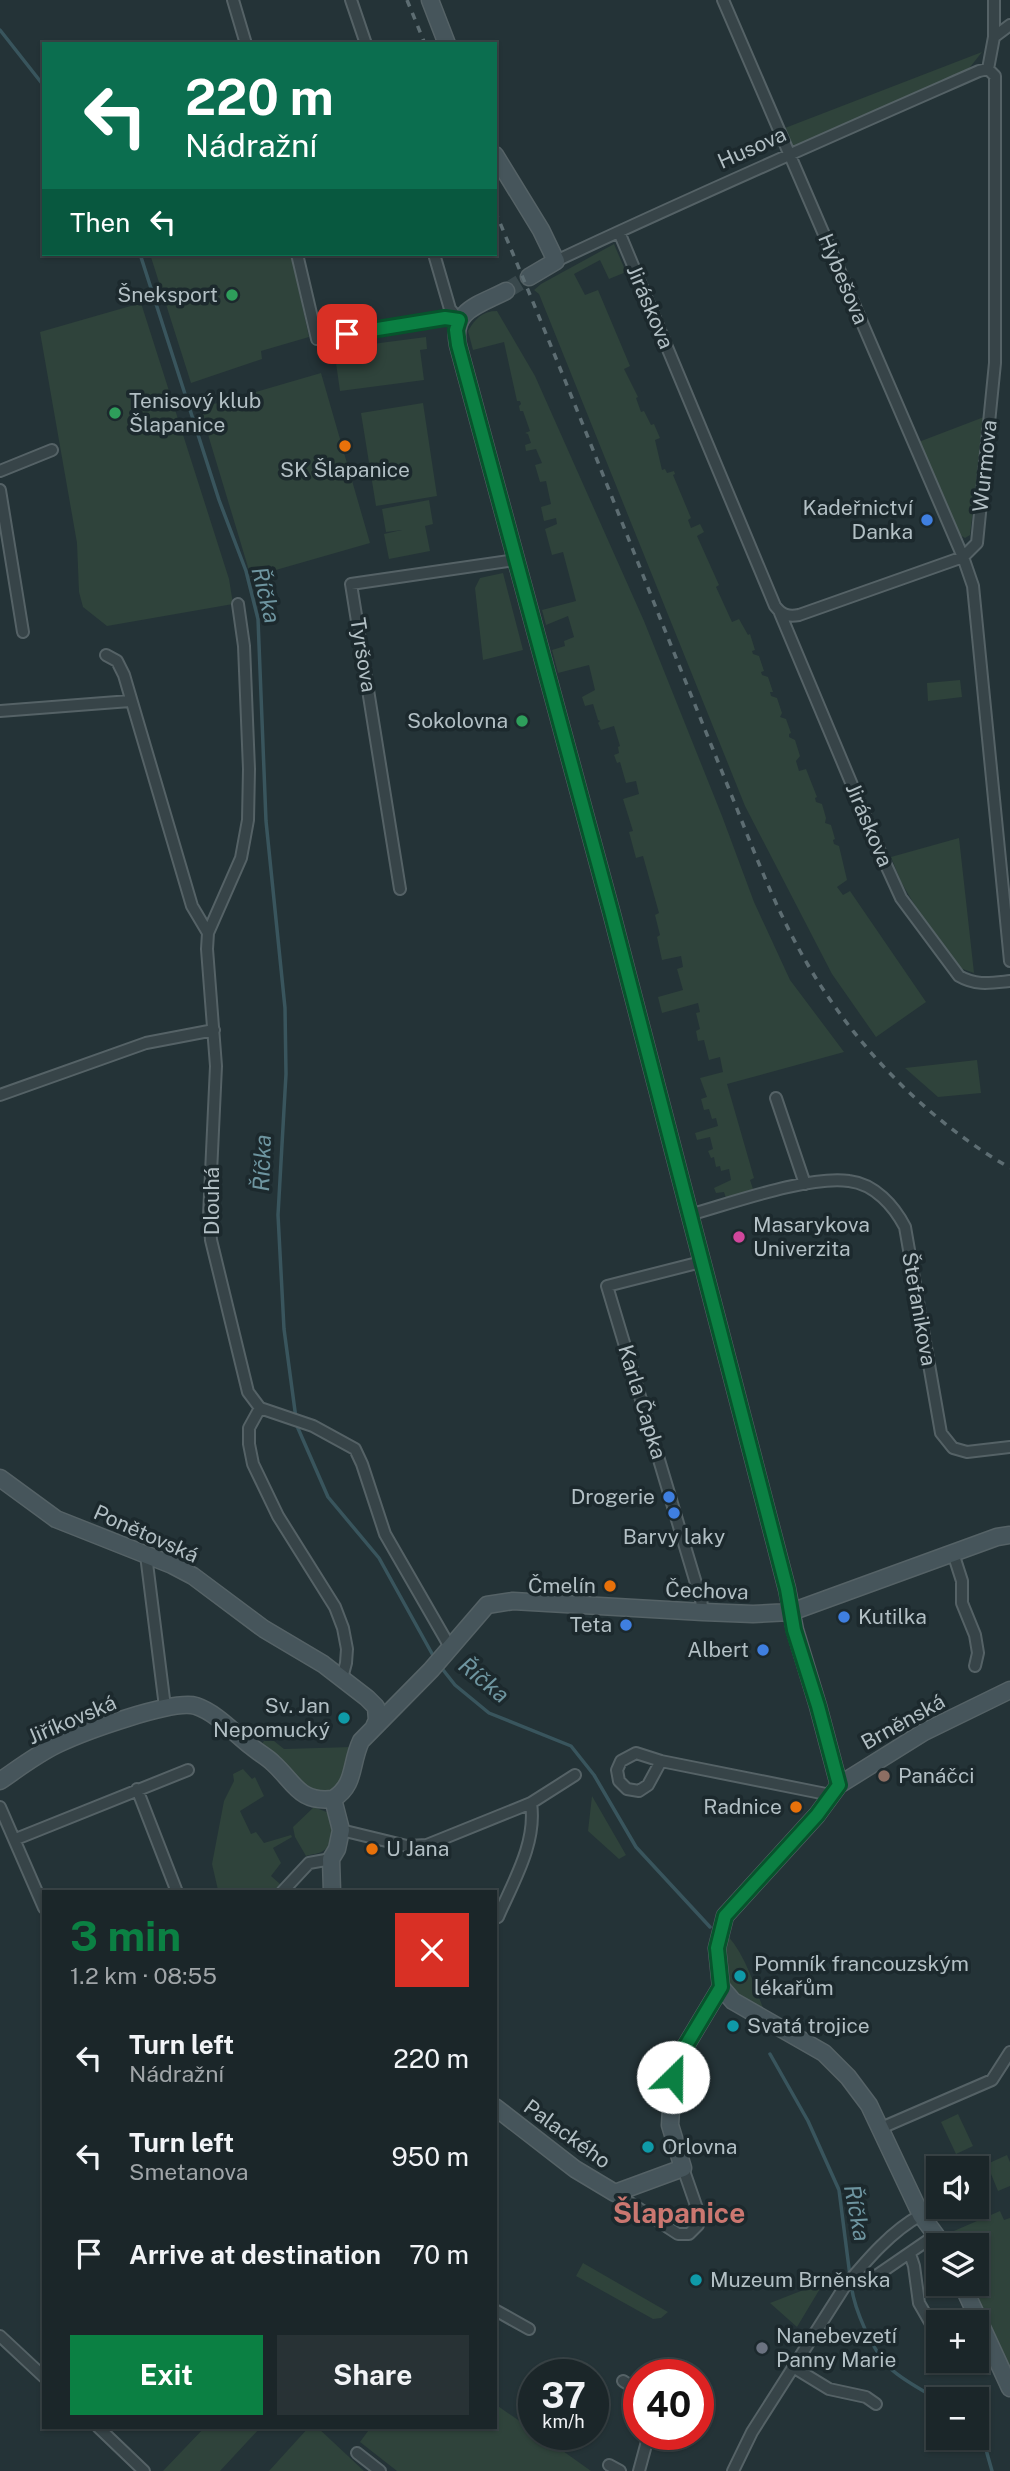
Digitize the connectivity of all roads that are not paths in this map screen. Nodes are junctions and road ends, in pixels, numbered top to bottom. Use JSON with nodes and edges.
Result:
{"nodes":[{"id":1,"x":233,"y":0,"type":"edge"},
{"id":2,"x":351,"y":0,"type":"edge"},
{"id":3,"x":430,"y":0,"type":"edge"},
{"id":4,"x":723,"y":0,"type":"edge"},
{"id":5,"x":994,"y":0,"type":"edge"},
{"id":6,"x":1010,"y":25,"type":"edge"},
{"id":7,"x":995,"y":37,"type":"junction"},
{"id":8,"x":245,"y":42,"type":"edge"},
{"id":9,"x":365,"y":42,"type":"edge"},
{"id":10,"x":446,"y":42,"type":"edge"},
{"id":11,"x":991,"y":73,"type":"junction"},
{"id":12,"x":788,"y":154,"type":"junction"},
{"id":13,"x":497,"y":158,"type":"edge"},
{"id":14,"x":619,"y":232,"type":"junction"},
{"id":15,"x":296,"y":256,"type":"edge"},
{"id":16,"x":435,"y":256,"type":"edge"},
{"id":17,"x":556,"y":261,"type":"junction"},
{"id":18,"x":529,"y":277,"type":"tunnel mouth"},
{"id":19,"x":506,"y":291,"type":"tunnel mouth"},
{"id":20,"x":459,"y":320,"type":"junction"},
{"id":21,"x":52,"y":450,"type":"dead end"},
{"id":22,"x":0,"y":471,"type":"edge"},
{"id":23,"x":0,"y":491,"type":"edge"},
{"id":24,"x":963,"y":556,"type":"junction"},
{"id":25,"x":515,"y":560,"type":"junction"},
{"id":26,"x":238,"y":604,"type":"dead end"},
{"id":27,"x":780,"y":613,"type":"junction"},
{"id":28,"x":23,"y":632,"type":"dead end"},
{"id":29,"x":106,"y":655,"type":"dead end"},
{"id":30,"x":131,"y":701,"type":"junction"},
{"id":31,"x":0,"y":711,"type":"edge"},
{"id":32,"x":1005,"y":861,"type":"edge"},
{"id":33,"x":400,"y":889,"type":"dead end"},
{"id":34,"x":208,"y":933,"type":"junction"},
{"id":35,"x":1009,"y":943,"type":"edge"},
{"id":36,"x":1010,"y":961,"type":"edge"},
{"id":37,"x":1010,"y":981,"type":"edge"},
{"id":38,"x":214,"y":1030,"type":"junction"},
{"id":39,"x":0,"y":1095,"type":"edge"},
{"id":40,"x":776,"y":1098,"type":"dead end"},
{"id":41,"x":806,"y":1184,"type":"junction"},
{"id":42,"x":689,"y":1215,"type":"junction"},
{"id":43,"x":701,"y":1262,"type":"junction"},
{"id":44,"x":260,"y":1408,"type":"junction"},
{"id":45,"x":1010,"y":1447,"type":"edge"},
{"id":46,"x":0,"y":1478,"type":"edge"},
{"id":47,"x":1010,"y":1535,"type":"edge"},
{"id":48,"x":953,"y":1553,"type":"junction"},
{"id":49,"x":146,"y":1555,"type":"junction"},
{"id":50,"x":703,"y":1612,"type":"junction"},
{"id":51,"x":791,"y":1612,"type":"junction"},
{"id":52,"x":448,"y":1651,"type":"junction"},
{"id":53,"x":975,"y":1666,"type":"dead end"},
{"id":54,"x":349,"y":1684,"type":"junction"},
{"id":55,"x":411,"y":1689,"type":"junction"},
{"id":56,"x":1010,"y":1690,"type":"edge"},
{"id":57,"x":165,"y":1707,"type":"junction"},
{"id":58,"x":374,"y":1727,"type":"junction"},
{"id":59,"x":661,"y":1761,"type":"dead end"},
{"id":60,"x":188,"y":1770,"type":"dead end"},
{"id":61,"x":575,"y":1775,"type":"dead end"},
{"id":62,"x":0,"y":1782,"type":"edge"},
{"id":63,"x":137,"y":1789,"type":"junction"},
{"id":64,"x":835,"y":1790,"type":"junction"},
{"id":65,"x":333,"y":1799,"type":"junction"},
{"id":66,"x":531,"y":1804,"type":"junction"},
{"id":67,"x":0,"y":1807,"type":"edge"},
{"id":68,"x":341,"y":1830,"type":"junction"},
{"id":69,"x":16,"y":1839,"type":"junction"},
{"id":70,"x":331,"y":1859,"type":"junction"},
{"id":71,"x":331,"y":1887,"type":"edge"},
{"id":72,"x":176,"y":1890,"type":"edge"},
{"id":73,"x":284,"y":1890,"type":"edge"},
{"id":74,"x":42,"y":1903,"type":"edge"},
{"id":75,"x":498,"y":1917,"type":"dead end"},
{"id":76,"x":721,"y":1987,"type":"junction"},
{"id":77,"x":1010,"y":2052,"type":"edge"},
{"id":78,"x":497,"y":2109,"type":"edge"},
{"id":79,"x":881,"y":2128,"type":"junction"},
{"id":80,"x":683,"y":2168,"type":"junction"},
{"id":81,"x":615,"y":2193,"type":"junction"},
{"id":82,"x":921,"y":2215,"type":"junction"},
{"id":83,"x":933,"y":2233,"type":"edge"},
{"id":84,"x":926,"y":2247,"type":"edge"},
{"id":85,"x":909,"y":2254,"type":"junction"},
{"id":86,"x":870,"y":2280,"type":"dead end"},
{"id":87,"x":968,"y":2296,"type":"edge"},
{"id":88,"x":497,"y":2312,"type":"edge"},
{"id":89,"x":926,"y":2315,"type":"edge"},
{"id":90,"x":529,"y":2329,"type":"dead end"},
{"id":91,"x":0,"y":2336,"type":"edge"},
{"id":92,"x":793,"y":2367,"type":"junction"},
{"id":93,"x":42,"y":2375,"type":"edge"},
{"id":94,"x":1010,"y":2388,"type":"edge"},
{"id":95,"x":876,"y":2404,"type":"dead end"},
{"id":96,"x":100,"y":2429,"type":"edge"},
{"id":97,"x":645,"y":2450,"type":"edge"},
{"id":98,"x":357,"y":2453,"type":"dead end"},
{"id":99,"x":609,"y":2465,"type":"dead end"},
{"id":100,"x":145,"y":2471,"type":"edge"},
{"id":101,"x":380,"y":2471,"type":"edge"},
{"id":102,"x":620,"y":2471,"type":"edge"},
{"id":103,"x":639,"y":2471,"type":"edge"},
{"id":104,"x":733,"y":2471,"type":"edge"}],
"edges":[{"from":1,"to":8,"type":"street"},
{"from":2,"to":9,"type":"street"},
{"from":3,"to":10,"type":"street"},
{"from":4,"to":12,"type":"street","name":"Hybešova"},
{"from":5,"to":7,"type":"street","name":"Wurmova"},
{"from":6,"to":7,"type":"street"},
{"from":7,"to":11,"type":"street","name":"Wurmova"},
{"from":11,"to":12,"type":"street","name":"Husova"},
{"from":11,"to":24,"type":"street","name":"Wurmova"},
{"from":12,"to":14,"type":"street","name":"Husova"},
{"from":12,"to":24,"type":"street","name":"Hybešova"},
{"from":13,"to":17,"type":"street"},
{"from":14,"to":17,"type":"street","name":"Husova"},
{"from":14,"to":27,"type":"street","name":"Jiráskova"},
{"from":15,"to":20,"type":"street"},
{"from":16,"to":20,"type":"street"},
{"from":17,"to":18,"type":"street","name":"Husova"},
{"from":19,"to":20,"type":"street"},
{"from":20,"to":25,"type":"street"},
{"from":21,"to":22,"type":"street"},
{"from":23,"to":28,"type":"street"},
{"from":24,"to":27,"type":"street"},
{"from":24,"to":32,"type":"street","name":"Hybešova"},
{"from":25,"to":33,"type":"street","name":"Tyršova"},
{"from":25,"to":42,"type":"street"},
{"from":26,"to":34,"type":"street"},
{"from":27,"to":37,"type":"street","name":"Jiráskova"},
{"from":29,"to":30,"type":"street","name":"Dlouhá"},
{"from":30,"to":31,"type":"street"},
{"from":30,"to":34,"type":"street","name":"Dlouhá"},
{"from":32,"to":35,"type":"street","name":"Hybešova"},
{"from":34,"to":38,"type":"street","name":"Dlouhá"},
{"from":35,"to":36,"type":"street","name":"Hybešova"},
{"from":38,"to":39,"type":"street"},
{"from":38,"to":44,"type":"street","name":"Dlouhá"},
{"from":40,"to":41,"type":"street"},
{"from":41,"to":42,"type":"street","name":"Štefanikova"},
{"from":41,"to":45,"type":"street","name":"Štefanikova"},
{"from":42,"to":43,"type":"street"},
{"from":43,"to":50,"type":"street","name":"Karla Čapka"},
{"from":43,"to":51,"type":"street"},
{"from":44,"to":52,"type":"street"},
{"from":44,"to":54,"type":"street"},
{"from":46,"to":49,"type":"street","name":"Ponětovská"},
{"from":47,"to":48,"type":"street","name":"Čechova"},
{"from":48,"to":51,"type":"street","name":"Čechova"},
{"from":48,"to":53,"type":"street"},
{"from":49,"to":54,"type":"street","name":"Ponětovská"},
{"from":49,"to":57,"type":"street"},
{"from":50,"to":51,"type":"street","name":"Čechova"},
{"from":50,"to":52,"type":"street","name":"Čechova"},
{"from":51,"to":64,"type":"street"},
{"from":52,"to":55,"type":"street","name":"Čechova"},
{"from":54,"to":55,"type":"street"},
{"from":54,"to":58,"type":"street"},
{"from":55,"to":58,"type":"street","name":"Čechova"},
{"from":56,"to":64,"type":"street","name":"Brněnská"},
{"from":57,"to":62,"type":"street","name":"Jiříkovská"},
{"from":57,"to":65,"type":"street"},
{"from":58,"to":65,"type":"street","name":"Čechova"},
{"from":59,"to":64,"type":"street"},
{"from":60,"to":63,"type":"street"},
{"from":61,"to":66,"type":"street"},
{"from":63,"to":69,"type":"street"},
{"from":63,"to":72,"type":"street"},
{"from":64,"to":76,"type":"street","name":"Brněnská"},
{"from":65,"to":68,"type":"street"},
{"from":66,"to":68,"type":"street"},
{"from":66,"to":75,"type":"street"},
{"from":67,"to":69,"type":"street"},
{"from":68,"to":70,"type":"street"},
{"from":69,"to":74,"type":"street"},
{"from":70,"to":71,"type":"street"},
{"from":70,"to":73,"type":"street"},
{"from":76,"to":79,"type":"street"},
{"from":76,"to":80,"type":"street"},
{"from":77,"to":79,"type":"street"},
{"from":78,"to":81,"type":"street","name":"Palackého"},
{"from":79,"to":82,"type":"street"},
{"from":80,"to":81,"type":"street"},
{"from":80,"to":81,"type":"street"},
{"from":82,"to":83,"type":"street"},
{"from":82,"to":92,"type":"street"},
{"from":84,"to":85,"type":"street"},
{"from":85,"to":86,"type":"street"},
{"from":85,"to":89,"type":"street"},
{"from":87,"to":94,"type":"street"},
{"from":88,"to":90,"type":"street"},
{"from":91,"to":93,"type":"street"},
{"from":92,"to":95,"type":"street"},
{"from":92,"to":104,"type":"street"},
{"from":96,"to":100,"type":"street"},
{"from":97,"to":103,"type":"street"},
{"from":98,"to":101,"type":"street"},
{"from":99,"to":102,"type":"street"}]}
